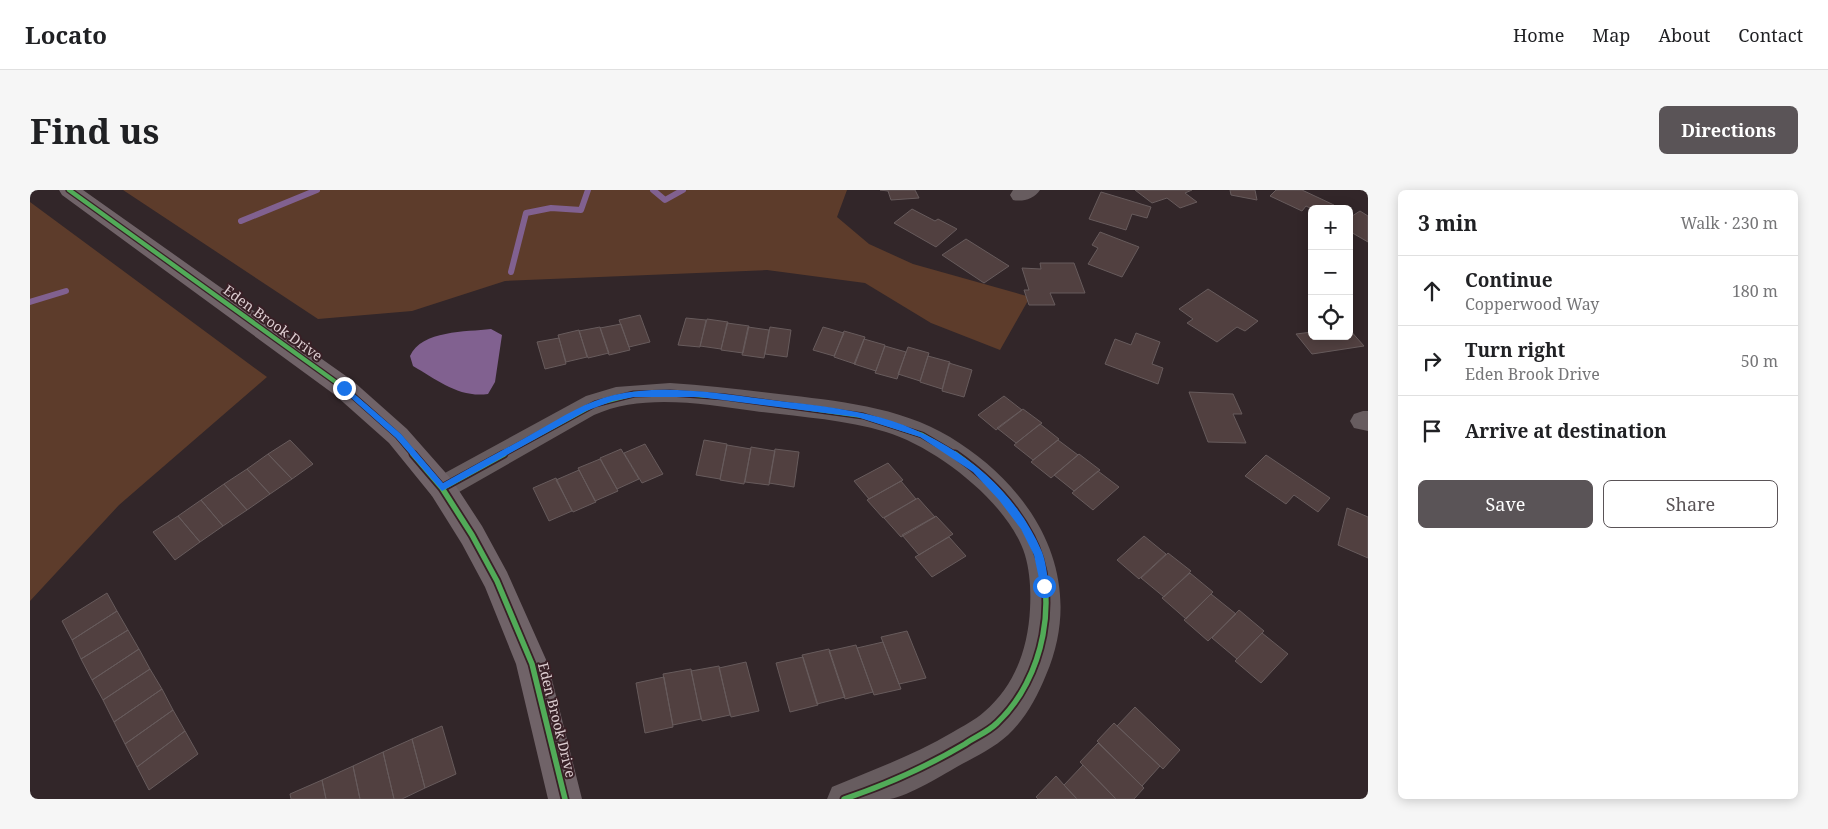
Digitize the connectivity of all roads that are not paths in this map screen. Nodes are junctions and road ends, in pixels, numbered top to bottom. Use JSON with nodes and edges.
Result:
{"nodes":[{"id":1,"x":69,"y":190,"type":"edge"},
{"id":2,"x":442,"y":488,"type":"junction"},
{"id":3,"x":565,"y":799,"type":"edge"},
{"id":4,"x":844,"y":799,"type":"edge"}],
"edges":[{"from":1,"to":2,"type":"street","name":"Eden Brook Drive"},
{"from":2,"to":3,"type":"street","name":"Eden Brook Drive"},
{"from":2,"to":4,"type":"street"}]}
